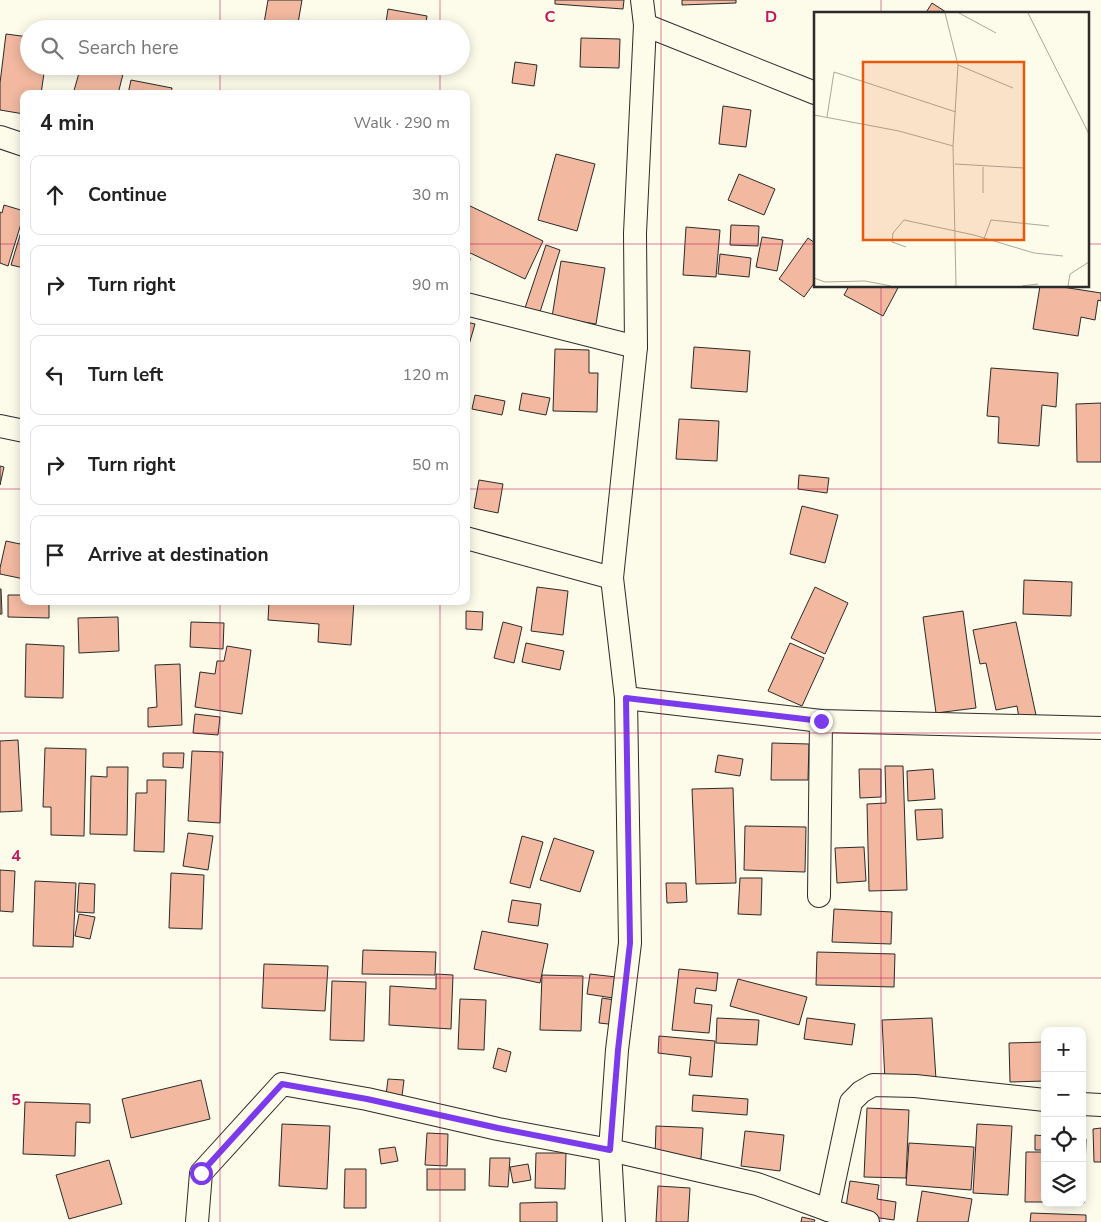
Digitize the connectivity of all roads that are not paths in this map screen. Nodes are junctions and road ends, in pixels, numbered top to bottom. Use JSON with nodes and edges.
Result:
{"nodes":[{"id":1,"x":642,"y":0,"type":"edge"},
{"id":2,"x":646,"y":25,"type":"junction"},
{"id":3,"x":814,"y":93,"type":"edge"},
{"id":4,"x":0,"y":137,"type":"edge"},
{"id":5,"x":20,"y":144,"type":"edge"},
{"id":6,"x":470,"y":305,"type":"edge"},
{"id":7,"x":636,"y":347,"type":"junction"},
{"id":8,"x":0,"y":426,"type":"edge"},
{"id":9,"x":20,"y":430,"type":"edge"},
{"id":10,"x":470,"y":539,"type":"edge"},
{"id":11,"x":612,"y":578,"type":"junction"},
{"id":12,"x":626,"y":698,"type":"junction"},
{"id":13,"x":821,"y":721,"type":"junction"},
{"id":14,"x":1101,"y":728,"type":"edge"},
{"id":15,"x":819,"y":896,"type":"dead end"},
{"id":16,"x":1041,"y":1100,"type":"edge"},
{"id":17,"x":1086,"y":1104,"type":"edge"},
{"id":18,"x":1101,"y":1106,"type":"edge"},
{"id":19,"x":610,"y":1150,"type":"junction"},
{"id":20,"x":828,"y":1210,"type":"junction"},
{"id":21,"x":197,"y":1222,"type":"edge"},
{"id":22,"x":614,"y":1222,"type":"edge"},
{"id":23,"x":868,"y":1222,"type":"edge"}],
"edges":[{"from":1,"to":2,"type":"street"},
{"from":2,"to":3,"type":"street"},
{"from":2,"to":7,"type":"street"},
{"from":4,"to":5,"type":"street"},
{"from":6,"to":7,"type":"street"},
{"from":7,"to":11,"type":"street"},
{"from":8,"to":9,"type":"street"},
{"from":10,"to":11,"type":"street"},
{"from":11,"to":12,"type":"street"},
{"from":12,"to":13,"type":"street"},
{"from":12,"to":19,"type":"street"},
{"from":13,"to":14,"type":"street"},
{"from":13,"to":15,"type":"street"},
{"from":16,"to":20,"type":"street"},
{"from":17,"to":18,"type":"street"},
{"from":19,"to":20,"type":"street"},
{"from":19,"to":21,"type":"street"},
{"from":19,"to":22,"type":"street"},
{"from":20,"to":23,"type":"street"}]}
